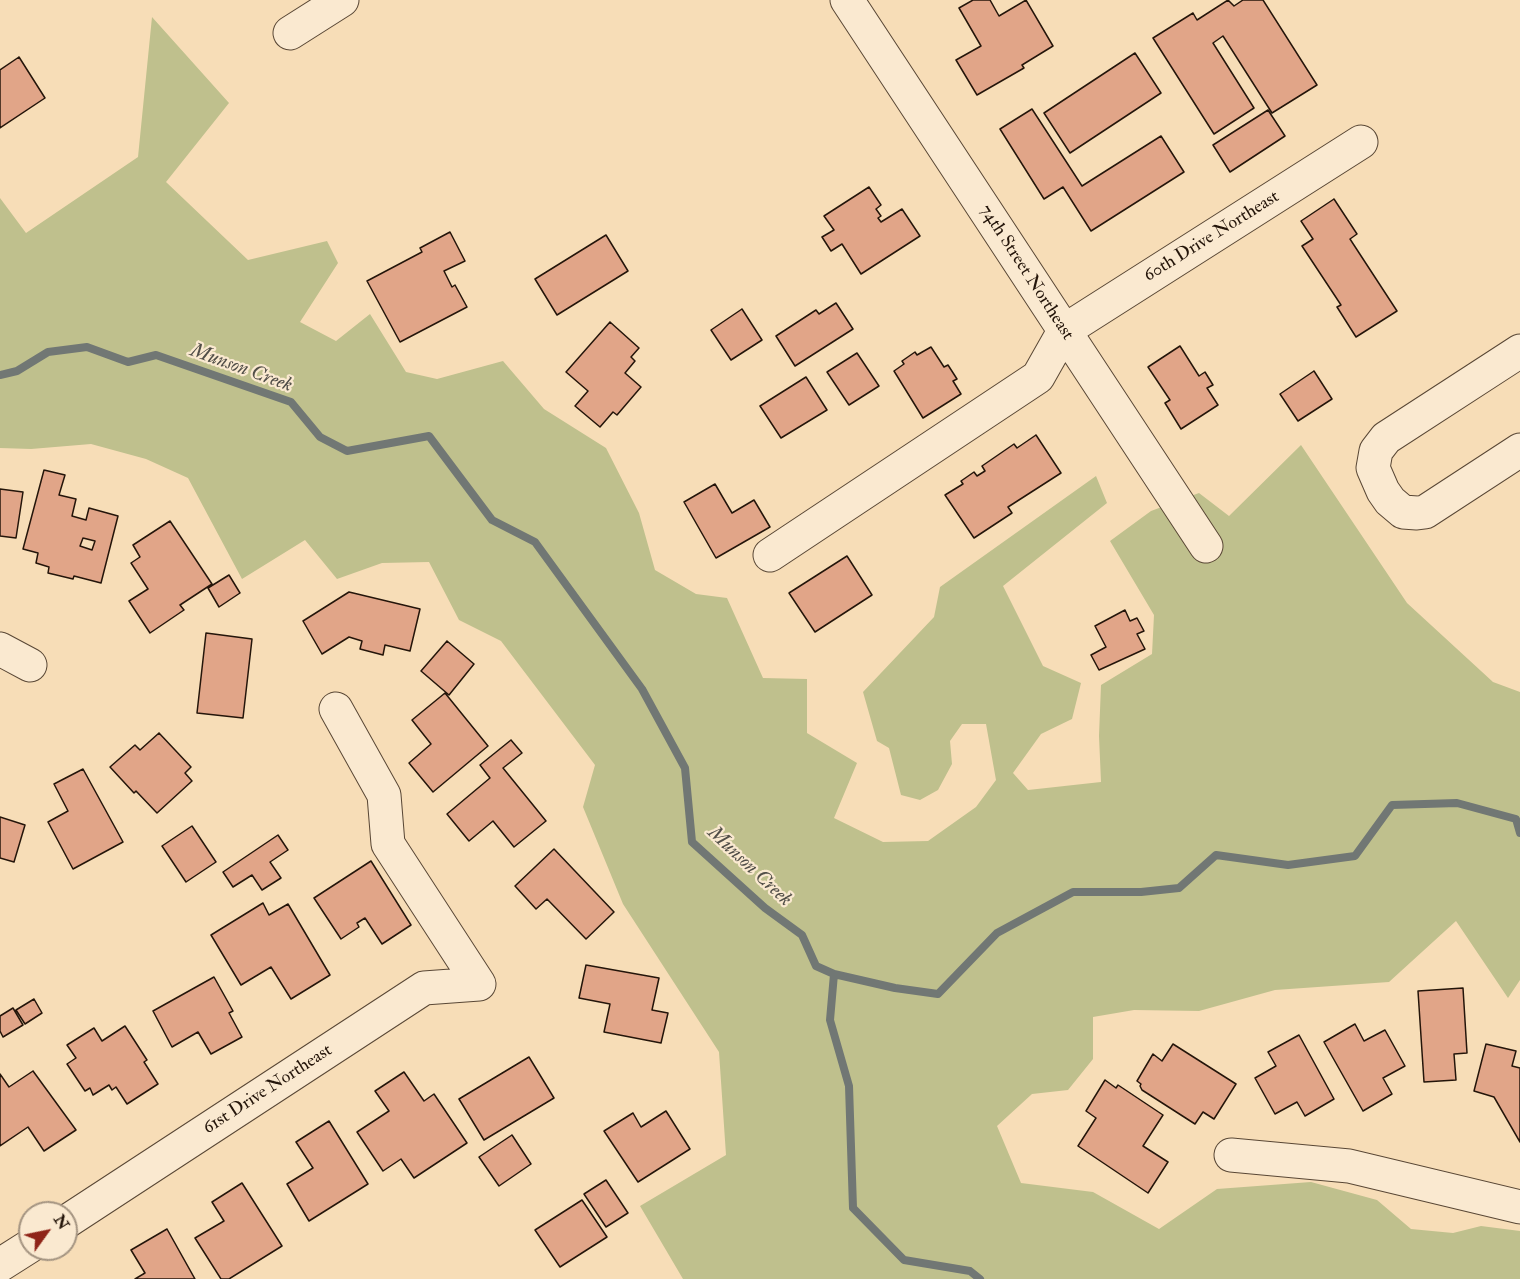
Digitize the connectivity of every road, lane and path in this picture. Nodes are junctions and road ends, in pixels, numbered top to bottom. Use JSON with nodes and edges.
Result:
{"nodes":[{"id":1,"x":342,"y":0,"type":"edge"},
{"id":2,"x":846,"y":0,"type":"edge"},
{"id":3,"x":290,"y":33,"type":"dead end"},
{"id":4,"x":1361,"y":142,"type":"dead end"},
{"id":5,"x":1064,"y":331,"type":"junction"},
{"id":6,"x":1520,"y":351,"type":"edge"},
{"id":7,"x":1520,"y":450,"type":"edge"},
{"id":8,"x":1206,"y":546,"type":"dead end"},
{"id":9,"x":770,"y":555,"type":"dead end"},
{"id":10,"x":0,"y":649,"type":"edge"},
{"id":11,"x":30,"y":665,"type":"dead end"},
{"id":12,"x":336,"y":709,"type":"dead end"},
{"id":13,"x":1231,"y":1155,"type":"dead end"},
{"id":14,"x":1520,"y":1207,"type":"edge"},
{"id":15,"x":78,"y":1214,"type":"edge"},
{"id":16,"x":18,"y":1253,"type":"edge"},
{"id":17,"x":0,"y":1265,"type":"edge"}],
"edges":[{"from":1,"to":3,"type":"street"},
{"from":2,"to":5,"type":"street","name":"74th Street Northeast"},
{"from":4,"to":5,"type":"street","name":"60th Drive Northeast"},
{"from":5,"to":8,"type":"street","name":"74th Street Northeast"},
{"from":5,"to":9,"type":"street"},
{"from":6,"to":7,"type":"street"},
{"from":10,"to":11,"type":"street"},
{"from":12,"to":15,"type":"street","name":"61st Drive Northeast"},
{"from":13,"to":14,"type":"street"},
{"from":16,"to":17,"type":"street"}]}
